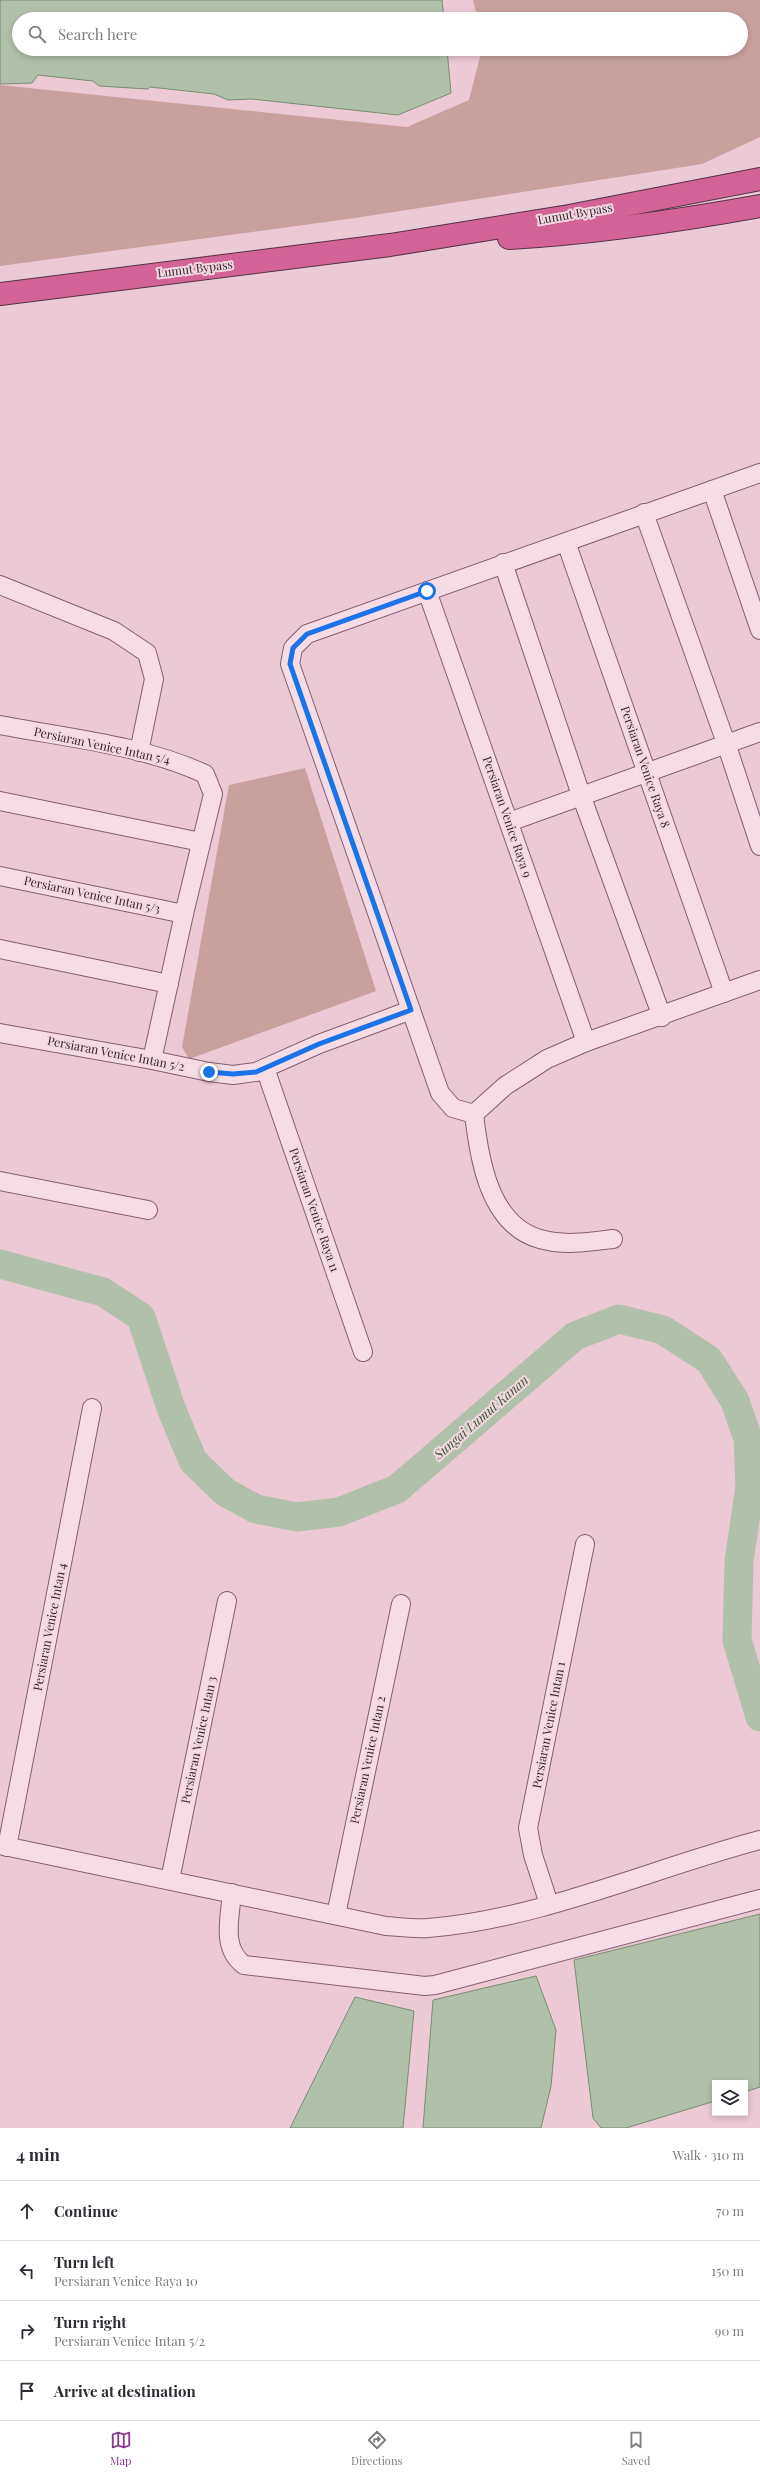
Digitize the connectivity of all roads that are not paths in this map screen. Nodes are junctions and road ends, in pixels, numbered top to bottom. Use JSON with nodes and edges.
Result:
{"nodes":[{"id":1,"x":760,"y":179,"type":"edge"},
{"id":2,"x":760,"y":206,"type":"edge"},
{"id":3,"x":734,"y":211,"type":"junction"},
{"id":4,"x":760,"y":212,"type":"edge"},
{"id":5,"x":390,"y":245,"type":"junction"},
{"id":6,"x":0,"y":294,"type":"edge"},
{"id":7,"x":760,"y":473,"type":"edge"},
{"id":8,"x":712,"y":490,"type":"junction"},
{"id":9,"x":644,"y":513,"type":"junction"},
{"id":10,"x":566,"y":542,"type":"junction"},
{"id":11,"x":503,"y":564,"type":"junction"},
{"id":12,"x":0,"y":585,"type":"edge"},
{"id":13,"x":427,"y":591,"type":"junction"},
{"id":14,"x":760,"y":630,"type":"edge"},
{"id":15,"x":0,"y":725,"type":"edge"},
{"id":16,"x":760,"y":732,"type":"edge"},
{"id":17,"x":726,"y":743,"type":"junction"},
{"id":18,"x":139,"y":752,"type":"junction"},
{"id":19,"x":646,"y":772,"type":"junction"},
{"id":20,"x":581,"y":794,"type":"junction"},
{"id":21,"x":0,"y":801,"type":"edge"},
{"id":22,"x":509,"y":822,"type":"junction"},
{"id":23,"x":201,"y":842,"type":"junction"},
{"id":24,"x":760,"y":846,"type":"edge"},
{"id":25,"x":0,"y":876,"type":"edge"},
{"id":26,"x":184,"y":914,"type":"junction"},
{"id":27,"x":0,"y":949,"type":"edge"},
{"id":28,"x":760,"y":980,"type":"edge"},
{"id":29,"x":168,"y":984,"type":"junction"},
{"id":30,"x":724,"y":992,"type":"junction"},
{"id":31,"x":411,"y":1010,"type":"junction"},
{"id":32,"x":662,"y":1016,"type":"junction"},
{"id":33,"x":0,"y":1033,"type":"edge"},
{"id":34,"x":586,"y":1042,"type":"junction"},
{"id":35,"x":152,"y":1060,"type":"junction"},
{"id":36,"x":265,"y":1068,"type":"junction"},
{"id":37,"x":474,"y":1114,"type":"junction"},
{"id":38,"x":0,"y":1182,"type":"edge"},
{"id":39,"x":148,"y":1210,"type":"dead end"},
{"id":40,"x":613,"y":1239,"type":"dead end"},
{"id":41,"x":363,"y":1352,"type":"dead end"},
{"id":42,"x":92,"y":1408,"type":"dead end"},
{"id":43,"x":585,"y":1544,"type":"dead end"},
{"id":44,"x":227,"y":1601,"type":"dead end"},
{"id":45,"x":401,"y":1604,"type":"dead end"},
{"id":46,"x":760,"y":1840,"type":"edge"},
{"id":47,"x":3,"y":1846,"type":"edge"},
{"id":48,"x":170,"y":1880,"type":"junction"},
{"id":49,"x":232,"y":1893,"type":"junction"},
{"id":50,"x":760,"y":1899,"type":"edge"},
{"id":51,"x":548,"y":1904,"type":"junction"},
{"id":52,"x":336,"y":1915,"type":"junction"}],
"edges":[{"from":1,"to":5,"type":"highway","name":"Lumut Bypass"},
{"from":2,"to":3,"type":"highway","name":"Lumut Bypass"},
{"from":3,"to":4,"type":"highway"},
{"from":3,"to":5,"type":"highway","name":"Lumut Bypass"},
{"from":5,"to":6,"type":"highway","name":"Lumut Bypass"},
{"from":7,"to":8,"type":"street"},
{"from":8,"to":9,"type":"street"},
{"from":8,"to":14,"type":"street"},
{"from":9,"to":10,"type":"street"},
{"from":9,"to":17,"type":"street"},
{"from":10,"to":11,"type":"street"},
{"from":10,"to":19,"type":"street","name":"Persiaran Venice Raya 8"},
{"from":11,"to":13,"type":"street"},
{"from":11,"to":20,"type":"street"},
{"from":12,"to":18,"type":"street"},
{"from":13,"to":22,"type":"street","name":"Persiaran Venice Raya 9"},
{"from":13,"to":31,"type":"street"},
{"from":15,"to":18,"type":"street","name":"Persiaran Venice Intan 5/4"},
{"from":16,"to":17,"type":"street"},
{"from":17,"to":19,"type":"street"},
{"from":17,"to":24,"type":"street"},
{"from":18,"to":23,"type":"street","name":"Persiaran Venice Intan 5/4"},
{"from":19,"to":20,"type":"street"},
{"from":19,"to":30,"type":"street","name":"Persiaran Venice Raya 8"},
{"from":20,"to":22,"type":"street"},
{"from":20,"to":32,"type":"street"},
{"from":21,"to":23,"type":"street"},
{"from":22,"to":34,"type":"street","name":"Persiaran Venice Raya 9"},
{"from":23,"to":26,"type":"street"},
{"from":25,"to":26,"type":"street","name":"Persiaran Venice Intan 5/3"},
{"from":26,"to":29,"type":"street"},
{"from":27,"to":29,"type":"street"},
{"from":28,"to":30,"type":"street"},
{"from":29,"to":35,"type":"street"},
{"from":30,"to":32,"type":"street"},
{"from":31,"to":36,"type":"street","name":"Persiaran Venice Intan 5/2"},
{"from":31,"to":37,"type":"street"},
{"from":32,"to":34,"type":"street"},
{"from":33,"to":35,"type":"street","name":"Persiaran Venice Intan 5/2"},
{"from":34,"to":37,"type":"street"},
{"from":35,"to":36,"type":"street","name":"Persiaran Venice Intan 5/2"},
{"from":36,"to":41,"type":"street","name":"Persiaran Venice Raya 11"},
{"from":37,"to":40,"type":"street"},
{"from":38,"to":39,"type":"street"},
{"from":42,"to":47,"type":"street","name":"Persiaran Venice Intan 4"},
{"from":43,"to":51,"type":"street","name":"Persiaran Venice Intan 1"},
{"from":44,"to":48,"type":"street","name":"Persiaran Venice Intan 3"},
{"from":45,"to":52,"type":"street","name":"Persiaran Venice Intan 2"},
{"from":46,"to":51,"type":"street"},
{"from":47,"to":48,"type":"street"},
{"from":48,"to":49,"type":"street"},
{"from":49,"to":50,"type":"street"},
{"from":49,"to":52,"type":"street"},
{"from":51,"to":52,"type":"street"}]}
